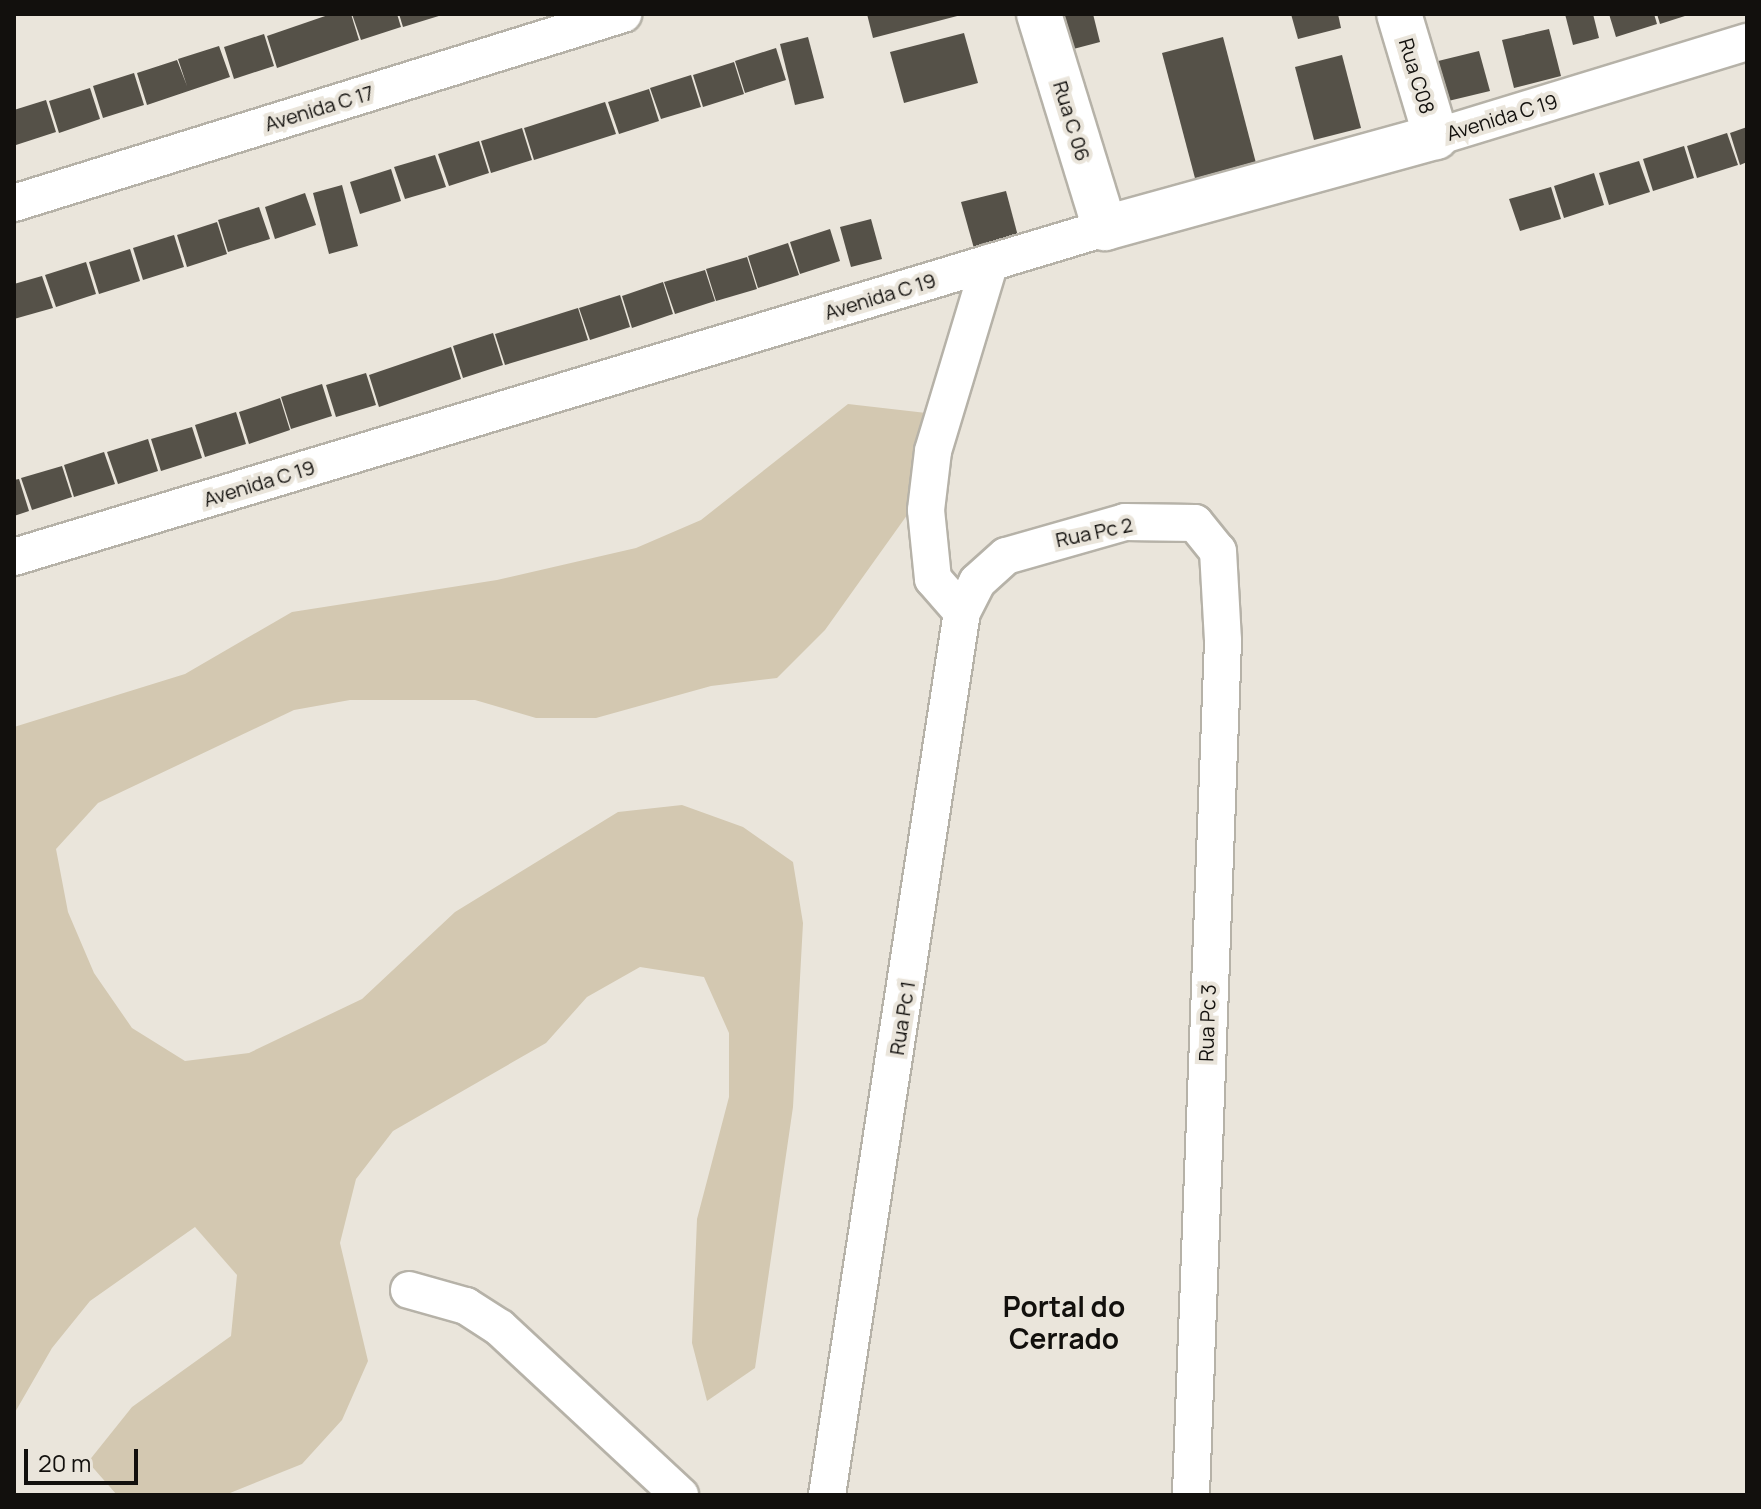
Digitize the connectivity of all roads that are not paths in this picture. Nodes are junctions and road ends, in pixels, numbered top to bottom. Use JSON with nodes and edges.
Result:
{"nodes":[{"id":1,"x":623,"y":14,"type":"edge"},
{"id":2,"x":1039,"y":14,"type":"edge"},
{"id":3,"x":1399,"y":14,"type":"edge"},
{"id":4,"x":1747,"y":42,"type":"edge"},
{"id":5,"x":1436,"y":137,"type":"junction"},
{"id":6,"x":14,"y":203,"type":"edge"},
{"id":7,"x":1105,"y":228,"type":"junction"},
{"id":8,"x":990,"y":262,"type":"junction"},
{"id":9,"x":1218,"y":551,"type":"joint"},
{"id":10,"x":1006,"y":556,"type":"joint"},
{"id":11,"x":14,"y":557,"type":"edge"},
{"id":12,"x":962,"y":612,"type":"junction"},
{"id":13,"x":409,"y":1290,"type":"dead end"},
{"id":14,"x":680,"y":1495,"type":"edge"},
{"id":15,"x":827,"y":1495,"type":"edge"},
{"id":16,"x":1191,"y":1495,"type":"edge"}],
"edges":[{"from":1,"to":6,"type":"street","name":"Avenida C 17"},
{"from":2,"to":7,"type":"street","name":"Rua C 06"},
{"from":3,"to":5,"type":"street","name":"Rua C08"},
{"from":4,"to":5,"type":"street","name":"Avenida C 19"},
{"from":5,"to":7,"type":"street","name":"Avenida C 19"},
{"from":7,"to":8,"type":"street","name":"Avenida C 19"},
{"from":8,"to":11,"type":"street","name":"Avenida C 19"},
{"from":8,"to":12,"type":"street"},
{"from":9,"to":10,"type":"street","name":"Rua Pc 2"},
{"from":9,"to":16,"type":"street","name":"Rua Pc 3"},
{"from":10,"to":12,"type":"street","name":"Rua Pc 1"},
{"from":12,"to":15,"type":"street","name":"Rua Pc 1"},
{"from":13,"to":14,"type":"street"}]}
